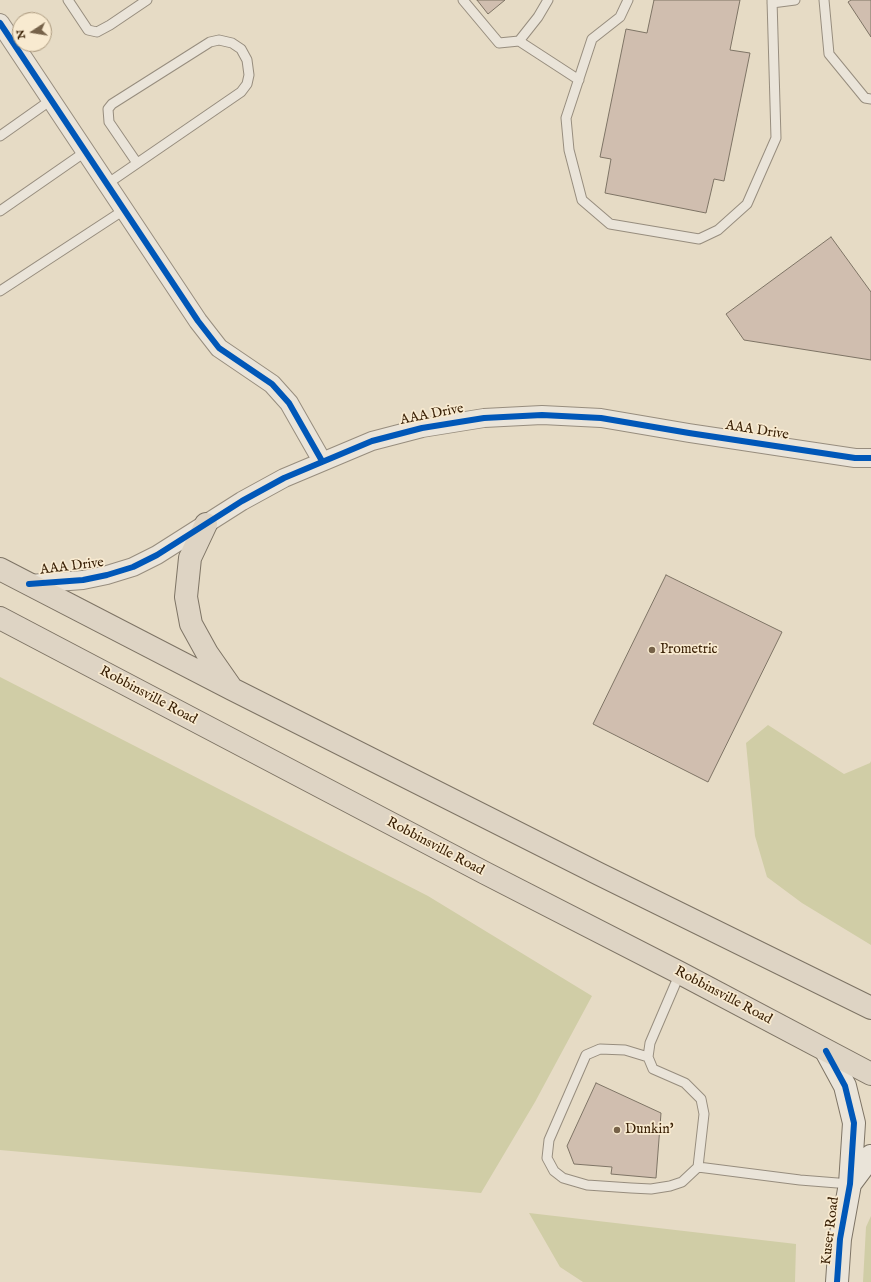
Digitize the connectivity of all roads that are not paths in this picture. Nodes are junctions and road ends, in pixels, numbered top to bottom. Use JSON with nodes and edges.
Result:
{"nodes":[{"id":1,"x":68,"y":0,"type":"edge"},
{"id":2,"x":147,"y":0,"type":"edge"},
{"id":3,"x":463,"y":0,"type":"edge"},
{"id":4,"x":548,"y":0,"type":"edge"},
{"id":5,"x":628,"y":0,"type":"edge"},
{"id":6,"x":795,"y":0,"type":"edge"},
{"id":7,"x":824,"y":0,"type":"edge"},
{"id":8,"x":772,"y":2,"type":"edge"},
{"id":9,"x":0,"y":23,"type":"edge"},
{"id":10,"x":520,"y":41,"type":"junction"},
{"id":11,"x":579,"y":80,"type":"junction"},
{"id":12,"x":871,"y":99,"type":"edge"},
{"id":13,"x":51,"y":100,"type":"junction"},
{"id":14,"x":0,"y":136,"type":"edge"},
{"id":15,"x":85,"y":152,"type":"junction"},
{"id":16,"x":137,"y":163,"type":"junction"},
{"id":17,"x":107,"y":184,"type":"junction"},
{"id":18,"x":124,"y":210,"type":"junction"},
{"id":19,"x":0,"y":211,"type":"edge"},
{"id":20,"x":0,"y":291,"type":"edge"},
{"id":21,"x":871,"y":458,"type":"edge"},
{"id":22,"x":322,"y":461,"type":"junction"},
{"id":23,"x":206,"y":524,"type":"junction"},
{"id":24,"x":0,"y":569,"type":"edge"},
{"id":25,"x":29,"y":584,"type":"junction"},
{"id":26,"x":0,"y":618,"type":"edge"},
{"id":27,"x":232,"y":689,"type":"junction"},
{"id":28,"x":680,"y":973,"type":"junction"},
{"id":29,"x":864,"y":1004,"type":"edge"},
{"id":30,"x":826,"y":1051,"type":"junction"},
{"id":31,"x":648,"y":1056,"type":"junction"},
{"id":32,"x":871,"y":1074,"type":"edge"},
{"id":33,"x":871,"y":1156,"type":"edge"},
{"id":34,"x":698,"y":1167,"type":"junction"},
{"id":35,"x":850,"y":1184,"type":"junction"},
{"id":36,"x":837,"y":1282,"type":"edge"}],
"edges":[{"from":1,"to":2,"type":"lane"},
{"from":3,"to":10,"type":"lane"},
{"from":4,"to":10,"type":"lane"},
{"from":5,"to":11,"type":"lane"},
{"from":6,"to":8,"type":"lane"},
{"from":7,"to":12,"type":"lane"},
{"from":8,"to":11,"type":"lane"},
{"from":9,"to":13,"type":"street"},
{"from":10,"to":11,"type":"lane"},
{"from":13,"to":14,"type":"lane"},
{"from":13,"to":15,"type":"street"},
{"from":15,"to":17,"type":"street"},
{"from":15,"to":19,"type":"lane"},
{"from":16,"to":16,"type":"lane"},
{"from":16,"to":17,"type":"lane"},
{"from":17,"to":18,"type":"street"},
{"from":18,"to":20,"type":"lane"},
{"from":18,"to":22,"type":"street"},
{"from":21,"to":22,"type":"street","name":"AAA Drive"},
{"from":22,"to":23,"type":"street","name":"AAA Drive"},
{"from":23,"to":25,"type":"street","name":"AAA Drive"},
{"from":23,"to":27,"type":"highway"},
{"from":24,"to":25,"type":"highway"},
{"from":25,"to":27,"type":"highway"},
{"from":26,"to":28,"type":"highway","name":"Robbinsville Road"},
{"from":27,"to":29,"type":"highway"},
{"from":28,"to":30,"type":"highway","name":"Robbinsville Road"},
{"from":28,"to":31,"type":"lane"},
{"from":30,"to":32,"type":"highway","name":"Robbinsville Road"},
{"from":30,"to":35,"type":"street","name":"Kuser Road"},
{"from":31,"to":34,"type":"lane"},
{"from":31,"to":34,"type":"lane"},
{"from":33,"to":35,"type":"street"},
{"from":34,"to":35,"type":"lane"},
{"from":35,"to":36,"type":"street","name":"Kuser Road"}]}
